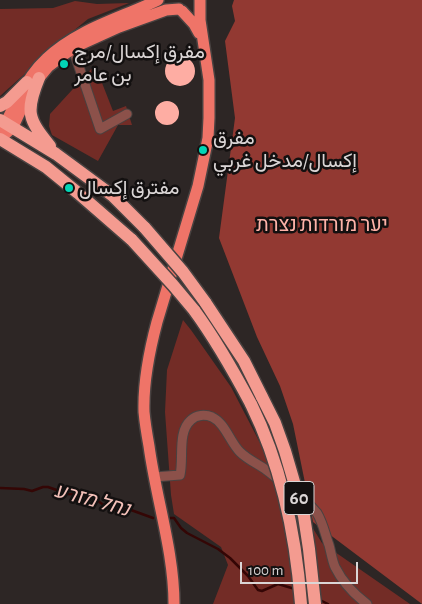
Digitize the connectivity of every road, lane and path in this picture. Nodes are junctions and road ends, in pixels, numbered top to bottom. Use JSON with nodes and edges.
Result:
{"nodes":[{"id":1,"x":158,"y":0,"type":"edge"},
{"id":2,"x":200,"y":0,"type":"edge"},
{"id":3,"x":177,"y":7,"type":"edge"},
{"id":4,"x":204,"y":46,"type":"junction"},
{"id":5,"x":73,"y":49,"type":"junction"},
{"id":6,"x":33,"y":80,"type":"junction"},
{"id":7,"x":0,"y":106,"type":"edge"},
{"id":8,"x":127,"y":114,"type":"dead end"},
{"id":9,"x":6,"y":123,"type":"edge"},
{"id":10,"x":0,"y":139,"type":"edge"},
{"id":11,"x":56,"y":154,"type":"junction"},
{"id":12,"x":154,"y":477,"type":"junction"},
{"id":13,"x":174,"y":604,"type":"edge"},
{"id":14,"x":301,"y":604,"type":"edge"},
{"id":15,"x":315,"y":604,"type":"edge"},
{"id":16,"x":367,"y":604,"type":"edge"}],
"edges":[{"from":1,"to":6,"type":"main road"},
{"from":2,"to":3,"type":"main road"},
{"from":2,"to":4,"type":"main road"},
{"from":3,"to":4,"type":"main road"},
{"from":3,"to":5,"type":"main road"},
{"from":4,"to":12,"type":"main road"},
{"from":5,"to":6,"type":"main road"},
{"from":5,"to":8,"type":"street"},
{"from":6,"to":7,"type":"highway"},
{"from":6,"to":9,"type":"main road"},
{"from":6,"to":11,"type":"highway"},
{"from":9,"to":10,"type":"main road"},
{"from":9,"to":11,"type":"highway","number":"60"},
{"from":10,"to":14,"type":"highway","number":"60","bridge":true},
{"from":11,"to":15,"type":"highway","number":"60","bridge":true},
{"from":12,"to":13,"type":"main road"},
{"from":12,"to":16,"type":"street"}]}
